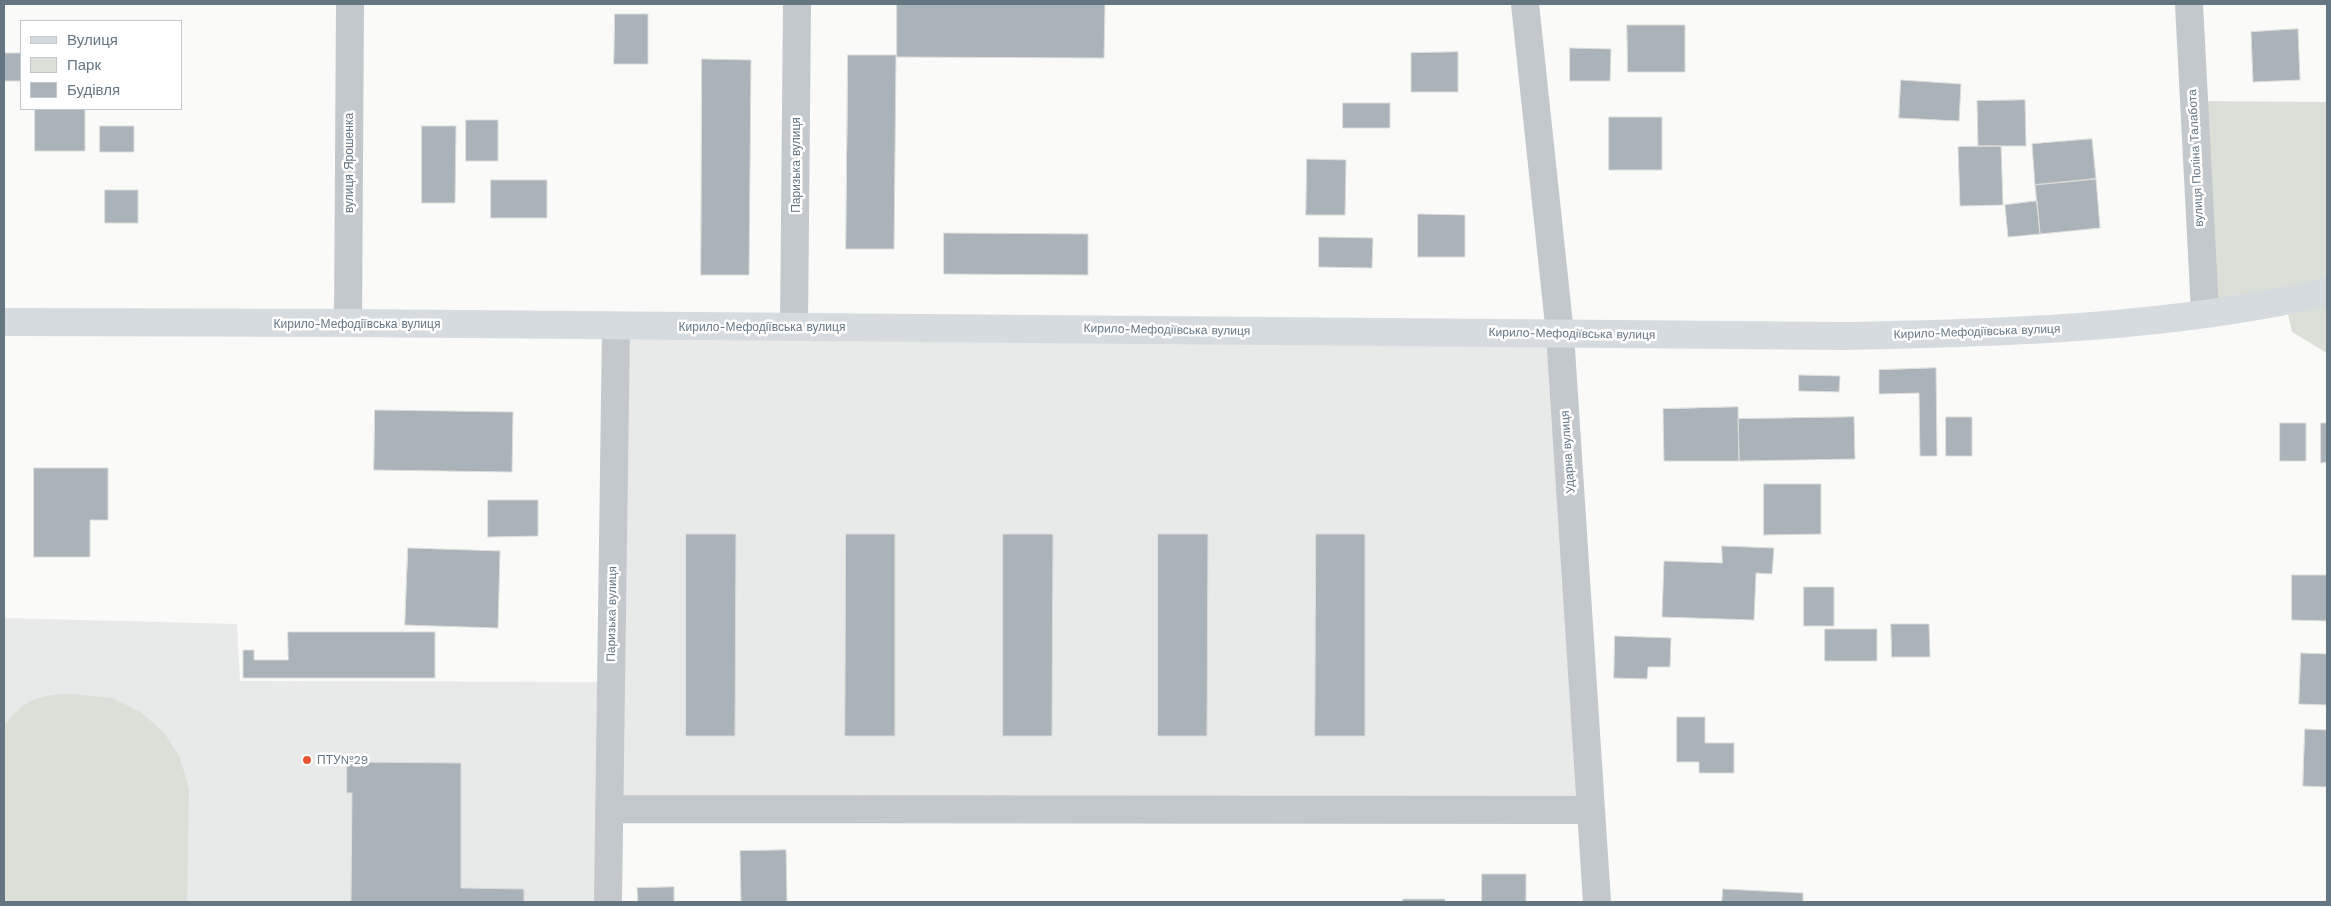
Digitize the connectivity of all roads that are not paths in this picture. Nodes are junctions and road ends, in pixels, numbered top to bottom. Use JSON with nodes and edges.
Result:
{"nodes":[{"id":1,"x":350,"y":4,"type":"edge"},
{"id":2,"x":797,"y":4,"type":"edge"},
{"id":3,"x":1526,"y":4,"type":"edge"},
{"id":4,"x":2189,"y":4,"type":"edge"},
{"id":5,"x":2327,"y":292,"type":"edge"},
{"id":6,"x":2205,"y":312,"type":"junction"},
{"id":7,"x":4,"y":322,"type":"edge"},
{"id":8,"x":348,"y":323,"type":"junction"},
{"id":9,"x":616,"y":327,"type":"junction"},
{"id":10,"x":794,"y":327,"type":"junction"},
{"id":11,"x":1560,"y":334,"type":"junction"},
{"id":12,"x":609,"y":809,"type":"junction"},
{"id":13,"x":1591,"y":810,"type":"junction"},
{"id":14,"x":608,"y":902,"type":"edge"},
{"id":15,"x":1597,"y":902,"type":"edge"}],
"edges":[{"from":1,"to":8,"type":"street","name":"вулиця Ярошенка"},
{"from":2,"to":10,"type":"street","name":"Паризька вулиця"},
{"from":3,"to":11,"type":"street","name":"Ударна вулиця"},
{"from":4,"to":6,"type":"street","name":"вулиця Поліна Талабота"},
{"from":5,"to":6,"type":"street","name":"Кирило-Мефодіївська вулиця"},
{"from":6,"to":11,"type":"street","name":"Кирило-Мефодіївська вулиця"},
{"from":7,"to":8,"type":"street","name":"Кирило-Мефодіївська вулиця"},
{"from":8,"to":9,"type":"street","name":"Кирило-Мефодіївська вулиця"},
{"from":9,"to":10,"type":"street","name":"Кирило-Мефодіївська вулиця"},
{"from":9,"to":12,"type":"street","name":"Паризька вулиця"},
{"from":10,"to":11,"type":"street","name":"Кирило-Мефодіївська вулиця"},
{"from":11,"to":13,"type":"street","name":"Ударна вулиця"},
{"from":12,"to":13,"type":"street"},
{"from":12,"to":14,"type":"street","name":"Паризька вулиця"},
{"from":13,"to":15,"type":"street","name":"Ударна вулиця"}]}
